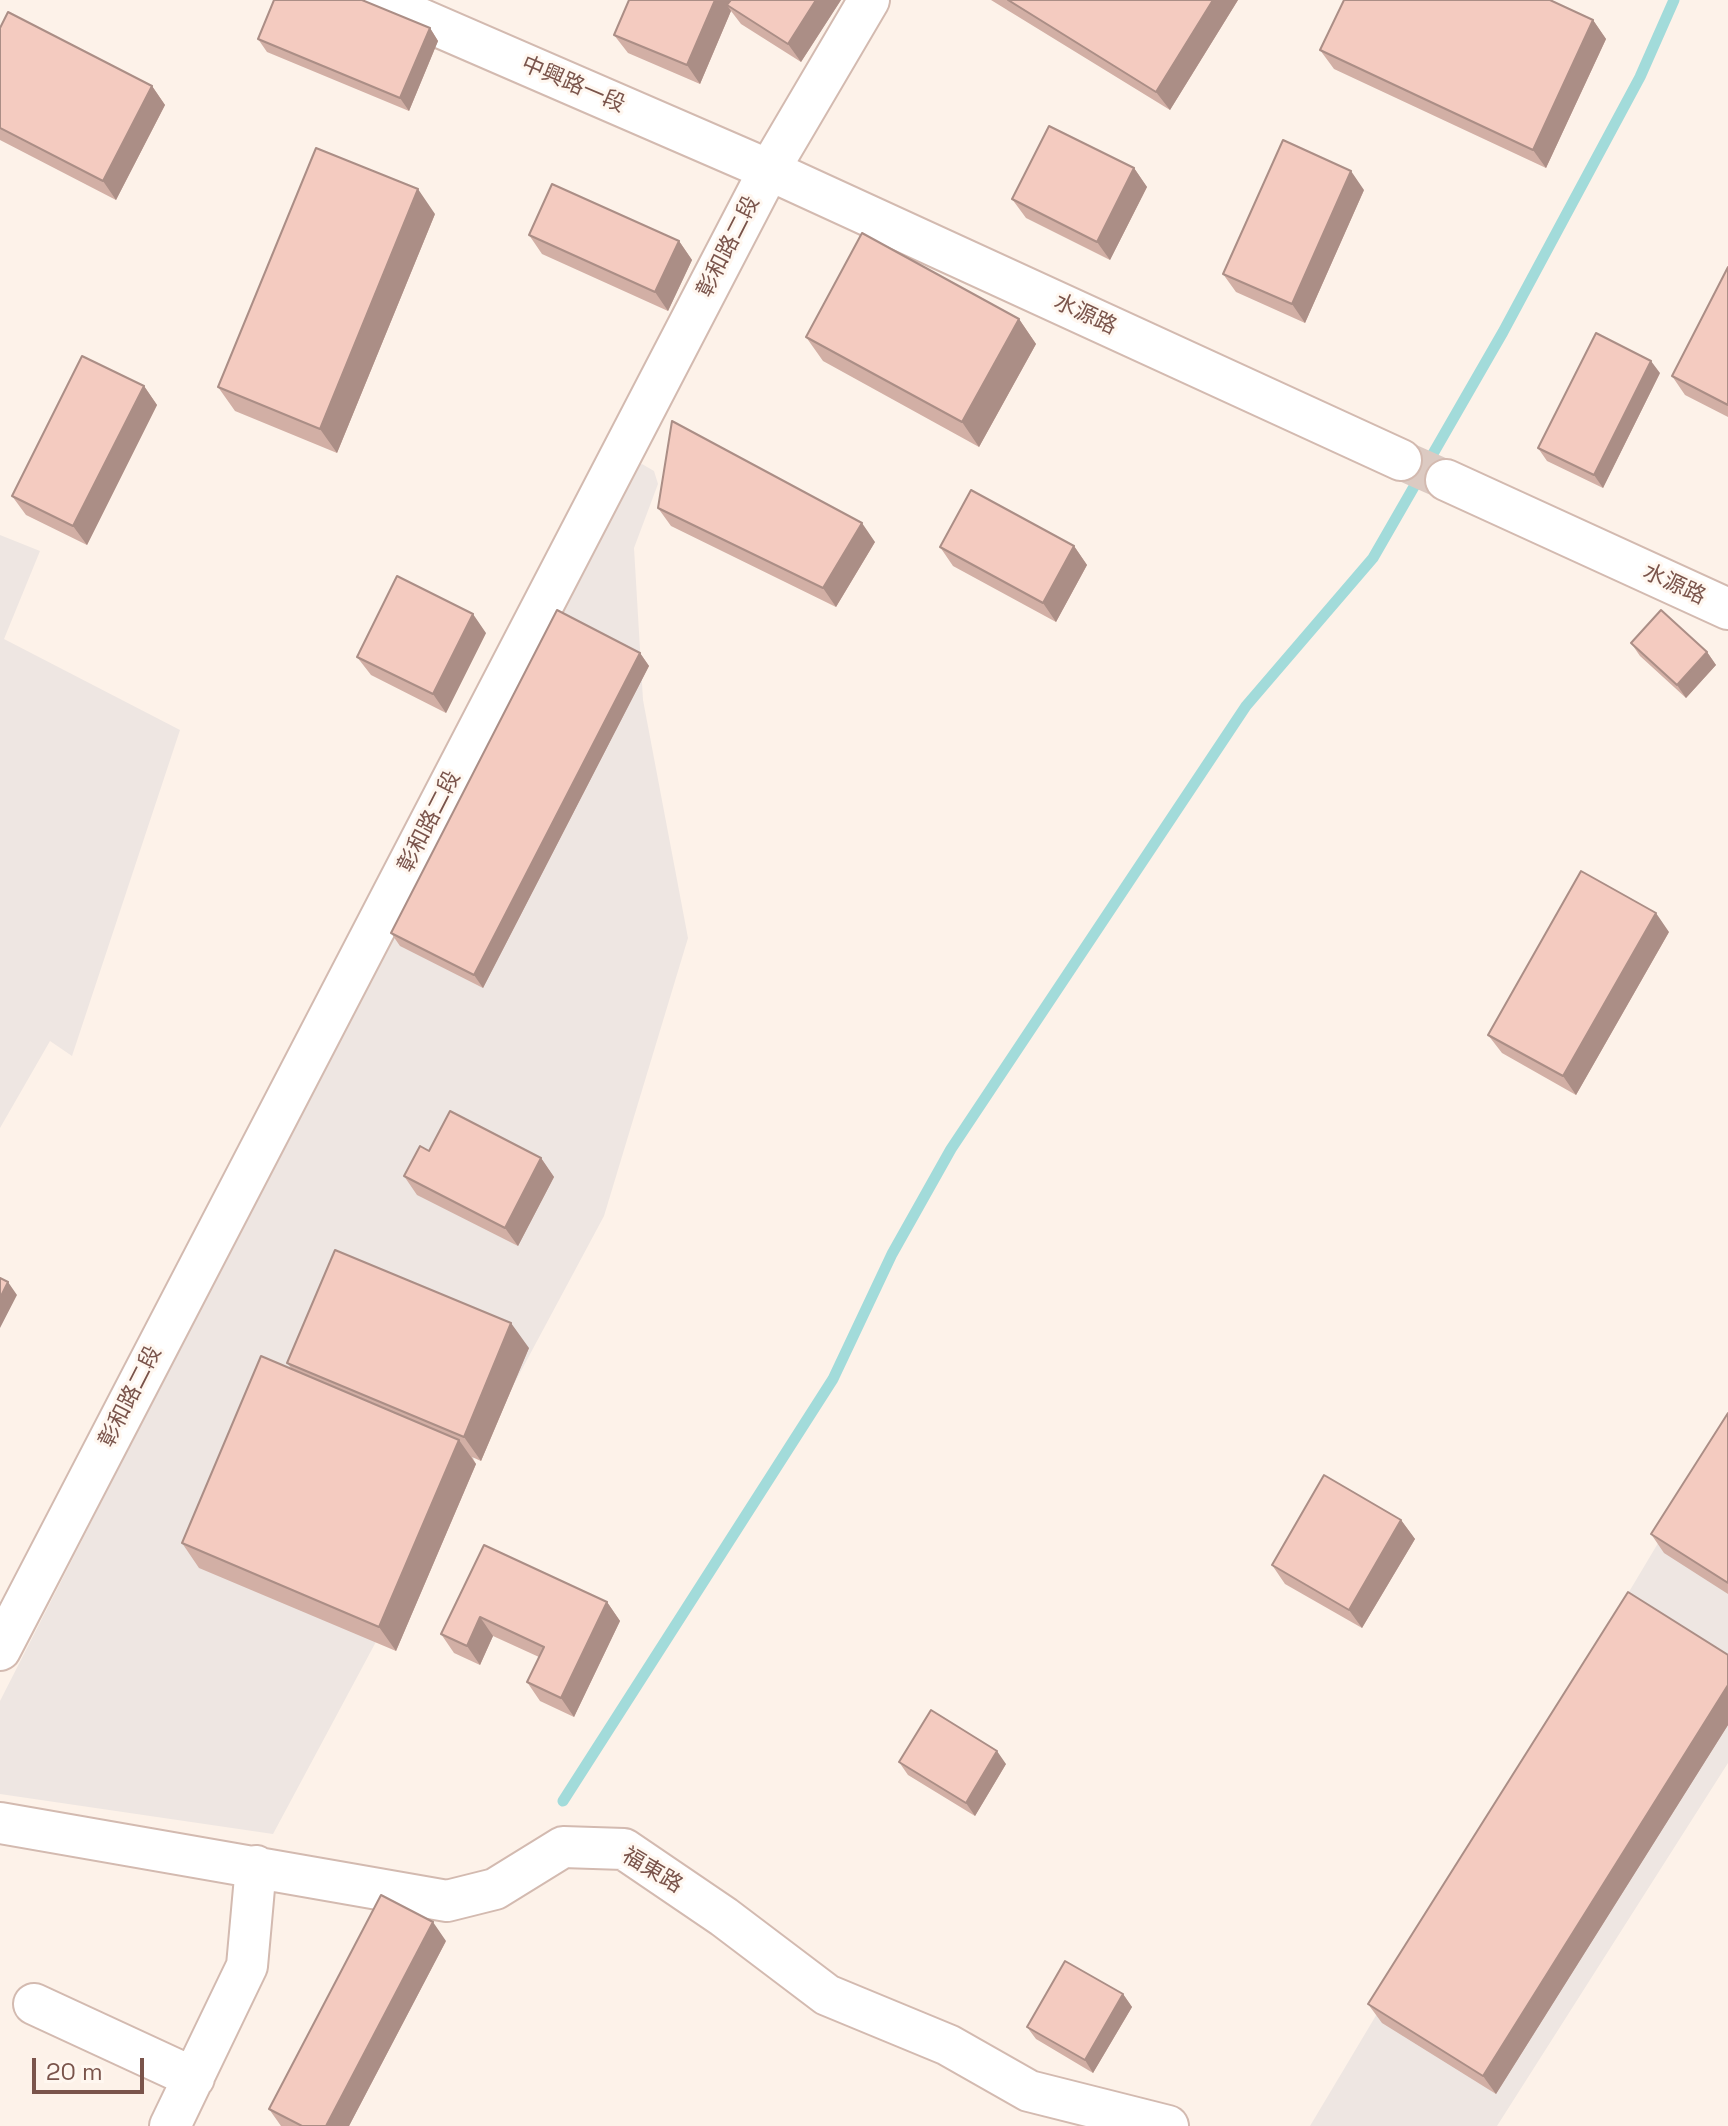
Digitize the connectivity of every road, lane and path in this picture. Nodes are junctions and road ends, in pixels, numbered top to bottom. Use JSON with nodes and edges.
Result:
{"nodes":[{"id":1,"x":869,"y":0,"type":"edge"},
{"id":2,"x":393,"y":3,"type":"edge"},
{"id":3,"x":769,"y":170,"type":"junction"},
{"id":4,"x":1401,"y":460,"type":"tunnel mouth"},
{"id":5,"x":1446,"y":480,"type":"tunnel mouth"},
{"id":6,"x":1728,"y":609,"type":"edge"},
{"id":7,"x":0,"y":1650,"type":"edge"},
{"id":8,"x":0,"y":1823,"type":"edge"},
{"id":9,"x":256,"y":1866,"type":"junction"},
{"id":10,"x":34,"y":2004,"type":"dead end"},
{"id":11,"x":194,"y":2078,"type":"junction"},
{"id":12,"x":170,"y":2126,"type":"edge"},
{"id":13,"x":1168,"y":2126,"type":"edge"}],
"edges":[{"from":1,"to":3,"type":"street","name":"彰和路二段"},
{"from":2,"to":3,"type":"street","name":"中興路一段"},
{"from":3,"to":4,"type":"street","name":"水源路"},
{"from":3,"to":7,"type":"street","name":"彰和路二段"},
{"from":5,"to":6,"type":"street","name":"水源路"},
{"from":8,"to":9,"type":"street","name":"福東路"},
{"from":9,"to":11,"type":"street"},
{"from":9,"to":13,"type":"street","name":"福東路"},
{"from":10,"to":11,"type":"street"},
{"from":11,"to":12,"type":"street"}]}
